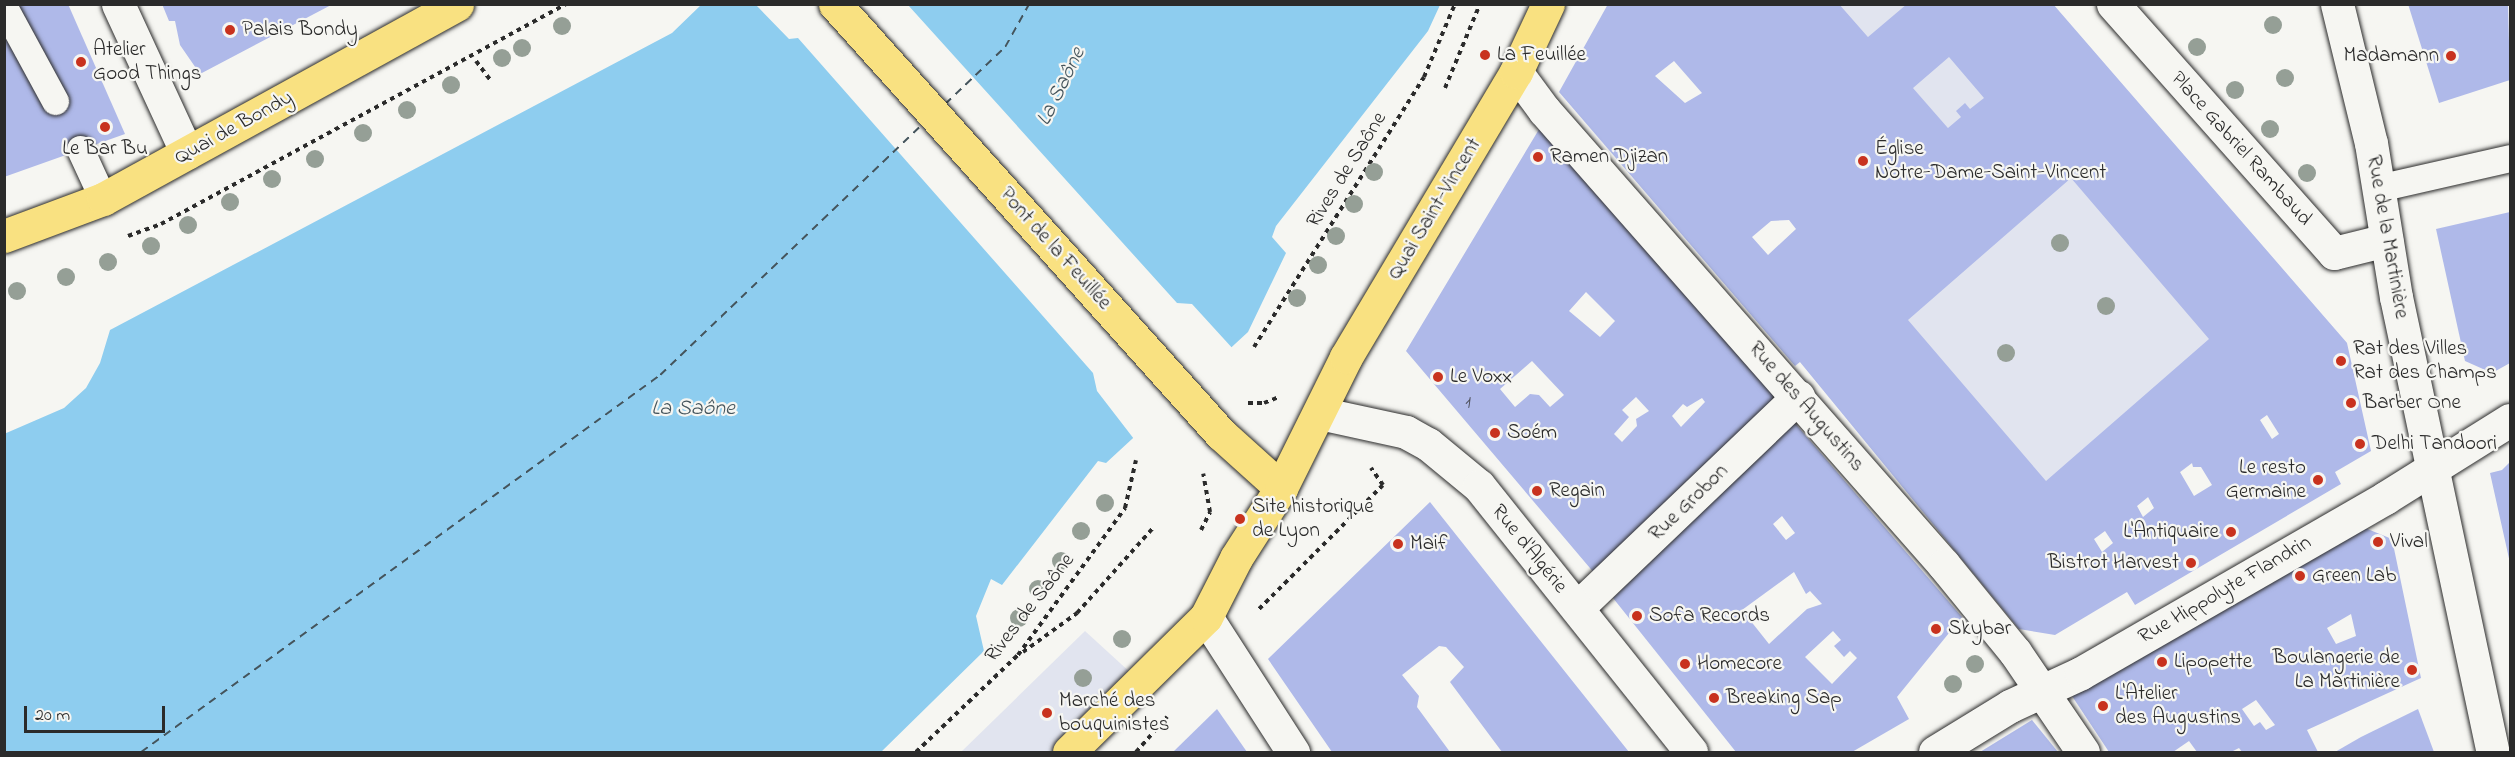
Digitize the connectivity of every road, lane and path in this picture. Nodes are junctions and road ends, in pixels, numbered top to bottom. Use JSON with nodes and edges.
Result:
{"nodes":[{"id":1,"x":118,"y":4,"type":"edge"},
{"id":2,"x":457,"y":4,"type":"edge"},
{"id":3,"x":567,"y":4,"type":"edge"},
{"id":4,"x":835,"y":4,"type":"edge"},
{"id":5,"x":1455,"y":4,"type":"edge"},
{"id":6,"x":1480,"y":4,"type":"edge"},
{"id":7,"x":1548,"y":4,"type":"edge"},
{"id":8,"x":2113,"y":4,"type":"edge"},
{"id":9,"x":2337,"y":4,"type":"edge"},
{"id":10,"x":4,"y":7,"type":"edge"},
{"id":11,"x":476,"y":61,"type":"dead end"},
{"id":12,"x":1516,"y":72,"type":"junction"},
{"id":13,"x":492,"y":82,"type":"dead end"},
{"id":14,"x":1445,"y":88,"type":"dead end"},
{"id":15,"x":55,"y":101,"type":"dead end"},
{"id":16,"x":80,"y":149,"type":"dead end"},
{"id":17,"x":187,"y":153,"type":"junction"},
{"id":18,"x":2511,"y":158,"type":"edge"},
{"id":19,"x":2378,"y":188,"type":"junction"},
{"id":20,"x":104,"y":199,"type":"junction"},
{"id":21,"x":4,"y":236,"type":"edge"},
{"id":22,"x":117,"y":240,"type":"dead end"},
{"id":23,"x":2386,"y":240,"type":"junction"},
{"id":24,"x":1254,"y":347,"type":"dead end"},
{"id":25,"x":1798,"y":397,"type":"junction"},
{"id":26,"x":1319,"y":413,"type":"junction"},
{"id":27,"x":2511,"y":420,"type":"edge"},
{"id":28,"x":1136,"y":460,"type":"dead end"},
{"id":29,"x":2433,"y":466,"type":"junction"},
{"id":30,"x":1281,"y":488,"type":"junction"},
{"id":31,"x":1152,"y":529,"type":"dead end"},
{"id":32,"x":1577,"y":608,"type":"junction"},
{"id":33,"x":1206,"y":617,"type":"junction"},
{"id":34,"x":1018,"y":655,"type":"junction"},
{"id":35,"x":2041,"y":692,"type":"junction"},
{"id":36,"x":916,"y":753,"type":"edge"},
{"id":37,"x":1069,"y":753,"type":"edge"},
{"id":38,"x":1293,"y":753,"type":"edge"},
{"id":39,"x":1691,"y":753,"type":"edge"},
{"id":40,"x":1935,"y":753,"type":"edge"},
{"id":41,"x":2083,"y":753,"type":"edge"},
{"id":42,"x":2493,"y":753,"type":"edge"}],
"edges":[{"from":1,"to":17,"type":"street"},
{"from":2,"to":17,"type":"main road","name":"Quai de Bondy"},
{"from":3,"to":22,"type":"path"},
{"from":4,"to":30,"type":"main road","name":"Pont de la Feuillée"},
{"from":5,"to":24,"type":"path","name":"Rives de Saône"},
{"from":6,"to":14,"type":"path"},
{"from":7,"to":12,"type":"main road","name":"Quai Saint-Vincent"},
{"from":8,"to":23,"type":"street","name":"Place Gabriel Rambaud"},
{"from":9,"to":19,"type":"street","name":"Rue de la Martinière"},
{"from":10,"to":15,"type":"lane"},
{"from":11,"to":13,"type":"path"},
{"from":12,"to":25,"type":"street","name":"Rue des Augustins"},
{"from":12,"to":26,"type":"main road","name":"Quai Saint-Vincent"},
{"from":16,"to":20,"type":"lane"},
{"from":17,"to":20,"type":"main road","name":"Quai de Bondy"},
{"from":18,"to":19,"type":"lane"},
{"from":19,"to":23,"type":"street","name":"Rue de la Martinière"},
{"from":20,"to":21,"type":"main road","name":"Quai de Bondy"},
{"from":23,"to":29,"type":"street","name":"Rue de la Martinière"},
{"from":25,"to":32,"type":"street","name":"Rue Grobon"},
{"from":25,"to":35,"type":"street","name":"Rue des Augustins"},
{"from":26,"to":30,"type":"main road","name":"Quai Saint-Vincent"},
{"from":26,"to":32,"type":"street","name":"Rue d'Algérie"},
{"from":27,"to":29,"type":"street","name":"Rue Hippolyte Flandrin"},
{"from":28,"to":34,"type":"path","name":"Rives de Saône"},
{"from":29,"to":35,"type":"street","name":"Rue Hippolyte Flandrin"},
{"from":29,"to":42,"type":"street","name":"Rue de la Martinière"},
{"from":30,"to":33,"type":"main road","name":"Quai Saint-Vincent"},
{"from":31,"to":34,"type":"path"},
{"from":32,"to":39,"type":"street","name":"Rue d'Algérie"},
{"from":33,"to":37,"type":"main road","name":"Quai Saint-Vincent"},
{"from":33,"to":38,"type":"street"},
{"from":34,"to":36,"type":"path","name":"Rives de Saône"},
{"from":35,"to":40,"type":"street","name":"Rue Hippolyte Flandrin"},
{"from":35,"to":41,"type":"street","name":"Rue des Augustins"}]}
